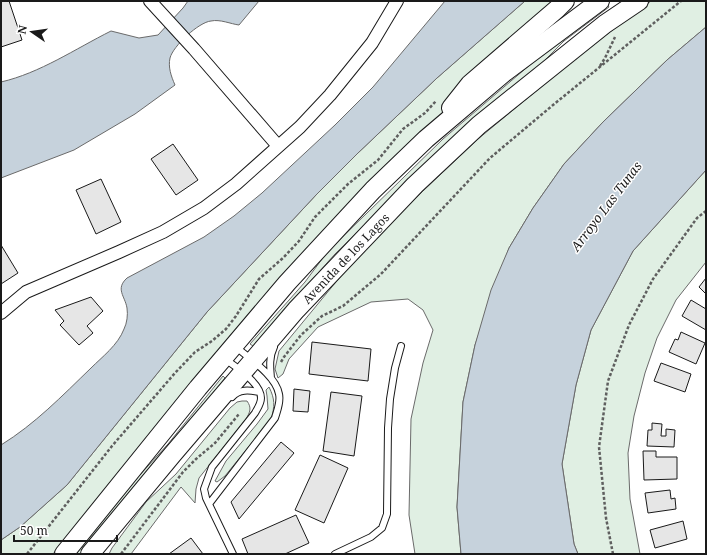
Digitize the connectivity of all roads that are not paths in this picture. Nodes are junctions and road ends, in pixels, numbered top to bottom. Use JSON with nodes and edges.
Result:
{"nodes":[{"id":1,"x":397,"y":1,"type":"edge"},
{"id":2,"x":565,"y":1,"type":"edge"},
{"id":3,"x":600,"y":1,"type":"edge"},
{"id":4,"x":631,"y":3,"type":"edge"},
{"id":5,"x":153,"y":5,"type":"edge"},
{"id":6,"x":426,"y":139,"type":"junction"},
{"id":7,"x":278,"y":146,"type":"junction"},
{"id":8,"x":363,"y":238,"type":"junction"},
{"id":9,"x":307,"y":308,"type":"dead end"},
{"id":10,"x":1,"y":313,"type":"edge"},
{"id":11,"x":298,"y":319,"type":"dead end"},
{"id":12,"x":401,"y":346,"type":"dead end"},
{"id":13,"x":229,"y":352,"type":"junction"},
{"id":14,"x":247,"y":367,"type":"junction"},
{"id":15,"x":271,"y":378,"type":"junction"},
{"id":16,"x":259,"y":392,"type":"junction"},
{"id":17,"x":229,"y":400,"type":"dead end"},
{"id":18,"x":168,"y":471,"type":"dead end"},
{"id":19,"x":138,"y":495,"type":"junction"},
{"id":20,"x":209,"y":504,"type":"junction"},
{"id":21,"x":64,"y":554,"type":"edge"},
{"id":22,"x":90,"y":554,"type":"edge"},
{"id":23,"x":233,"y":554,"type":"edge"},
{"id":24,"x":335,"y":554,"type":"edge"}],
"edges":[{"from":1,"to":7,"type":"street"},
{"from":2,"to":6,"type":"street"},
{"from":3,"to":6,"type":"street","name":"Avenida de los Lagos"},
{"from":4,"to":8,"type":"street","name":"Avenida de los Lagos"},
{"from":5,"to":7,"type":"street"},
{"from":6,"to":13,"type":"street","name":"Avenida de los Lagos"},
{"from":7,"to":10,"type":"street"},
{"from":8,"to":9,"type":"lane"},
{"from":8,"to":14,"type":"street","name":"Avenida de los Lagos"},
{"from":11,"to":15,"type":"lane"},
{"from":12,"to":24,"type":"lane"},
{"from":13,"to":14,"type":"lane"},
{"from":13,"to":14,"type":"lane"},
{"from":13,"to":21,"type":"street","name":"Avenida de los Lagos"},
{"from":14,"to":15,"type":"lane"},
{"from":14,"to":16,"type":"lane"},
{"from":14,"to":19,"type":"street","name":"Avenida de los Lagos"},
{"from":15,"to":20,"type":"lane"},
{"from":16,"to":17,"type":"lane"},
{"from":16,"to":20,"type":"lane"},
{"from":18,"to":19,"type":"lane"},
{"from":19,"to":22,"type":"street","name":"Avenida de los Lagos"},
{"from":20,"to":23,"type":"lane"}]}
